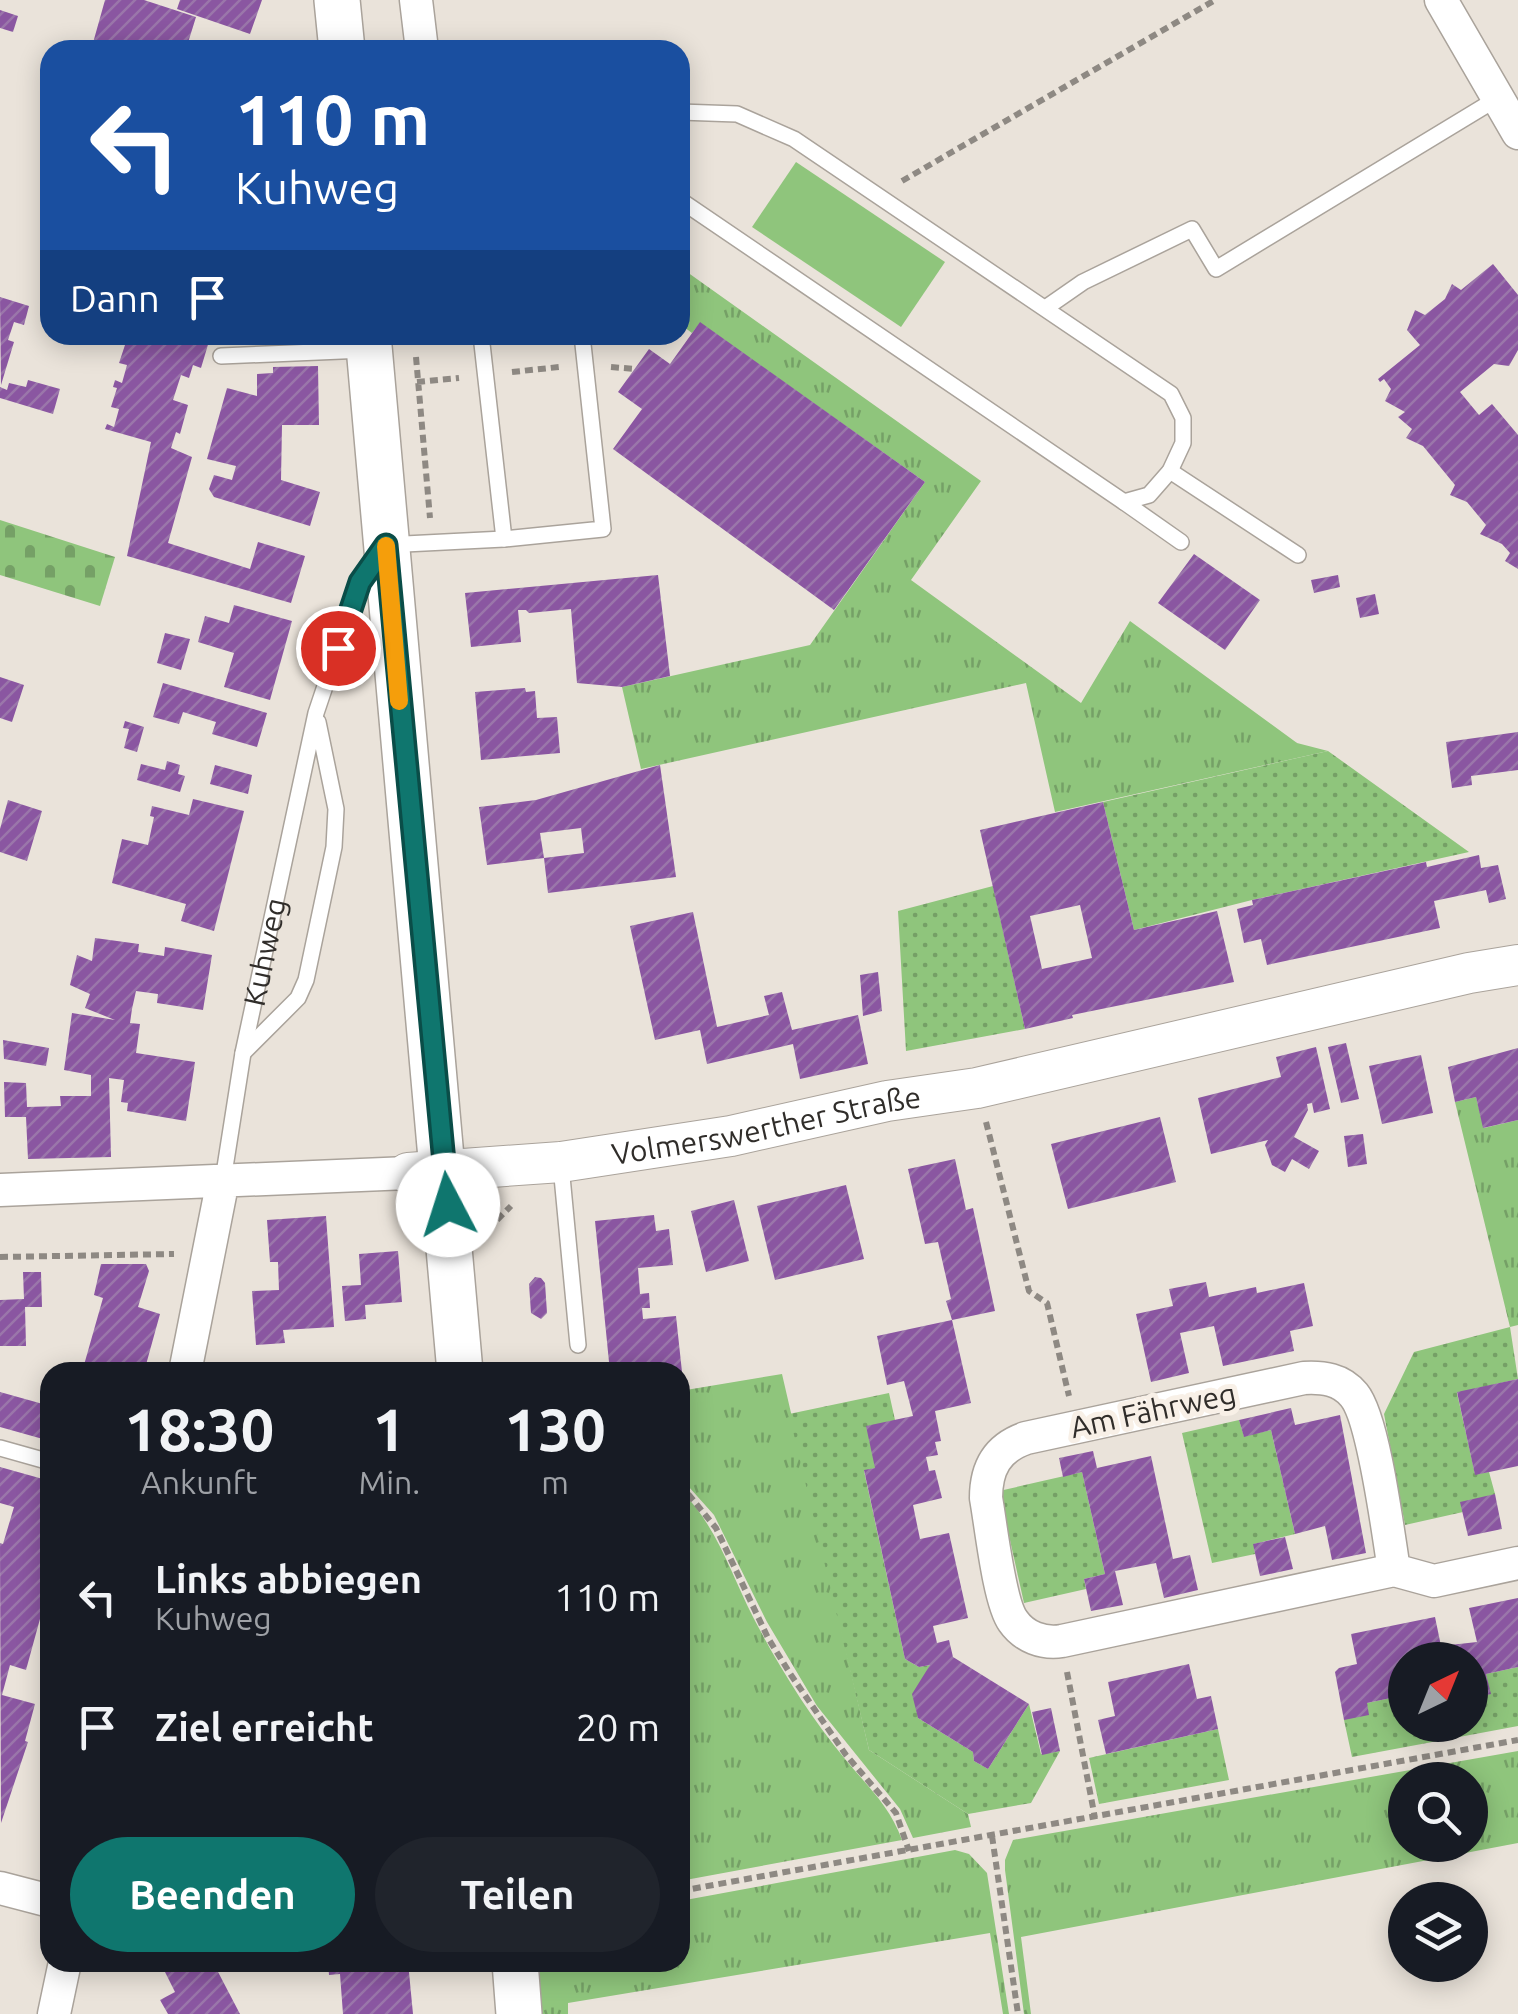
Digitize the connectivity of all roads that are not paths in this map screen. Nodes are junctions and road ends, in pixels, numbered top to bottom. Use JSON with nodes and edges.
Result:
{"nodes":[{"id":1,"x":337,"y":0,"type":"edge"},
{"id":2,"x":416,"y":0,"type":"edge"},
{"id":3,"x":1441,"y":0,"type":"edge"},
{"id":4,"x":341,"y":40,"type":"edge"},
{"id":5,"x":421,"y":40,"type":"edge"},
{"id":6,"x":1498,"y":98,"type":"junction"},
{"id":7,"x":690,"y":112,"type":"edge"},
{"id":8,"x":1518,"y":133,"type":"edge"},
{"id":9,"x":690,"y":207,"type":"edge"},
{"id":10,"x":1047,"y":307,"type":"junction"},
{"id":11,"x":338,"y":345,"type":"edge"},
{"id":12,"x":369,"y":345,"type":"edge"},
{"id":13,"x":483,"y":345,"type":"edge"},
{"id":14,"x":583,"y":345,"type":"edge"},
{"id":15,"x":222,"y":356,"type":"dead end"},
{"id":16,"x":1170,"y":472,"type":"junction"},
{"id":17,"x":1124,"y":502,"type":"junction"},
{"id":18,"x":504,"y":540,"type":"junction"},
{"id":19,"x":1181,"y":542,"type":"dead end"},
{"id":20,"x":386,"y":545,"type":"junction"},
{"id":21,"x":1298,"y":555,"type":"dead end"},
{"id":22,"x":316,"y":714,"type":"junction"},
{"id":23,"x":1518,"y":965,"type":"edge"},
{"id":24,"x":242,"y":1053,"type":"junction"},
{"id":25,"x":561,"y":1162,"type":"junction"},
{"id":26,"x":426,"y":1172,"type":"junction"},
{"id":27,"x":222,"y":1180,"type":"junction"},
{"id":28,"x":0,"y":1190,"type":"edge"},
{"id":29,"x":578,"y":1345,"type":"dead end"},
{"id":30,"x":187,"y":1362,"type":"edge"},
{"id":31,"x":458,"y":1362,"type":"edge"},
{"id":32,"x":0,"y":1448,"type":"edge"},
{"id":33,"x":40,"y":1459,"type":"edge"},
{"id":34,"x":1518,"y":1562,"type":"edge"},
{"id":35,"x":1394,"y":1570,"type":"junction"},
{"id":36,"x":0,"y":1888,"type":"edge"},
{"id":37,"x":40,"y":1898,"type":"edge"},
{"id":38,"x":64,"y":1972,"type":"edge"},
{"id":39,"x":515,"y":1972,"type":"edge"},
{"id":40,"x":54,"y":2014,"type":"edge"},
{"id":41,"x":519,"y":2014,"type":"edge"}],
"edges":[{"from":1,"to":4,"type":"main road"},
{"from":2,"to":5,"type":"street"},
{"from":3,"to":6,"type":"street"},
{"from":6,"to":8,"type":"street"},
{"from":6,"to":10,"type":"lane"},
{"from":7,"to":10,"type":"lane"},
{"from":9,"to":17,"type":"lane"},
{"from":10,"to":16,"type":"lane"},
{"from":11,"to":15,"type":"lane"},
{"from":12,"to":20,"type":"main road"},
{"from":13,"to":18,"type":"lane"},
{"from":14,"to":18,"type":"lane"},
{"from":16,"to":17,"type":"lane"},
{"from":16,"to":21,"type":"lane"},
{"from":17,"to":19,"type":"lane"},
{"from":18,"to":20,"type":"lane"},
{"from":20,"to":22,"type":"lane","name":"Kuhweg"},
{"from":20,"to":26,"type":"main road"},
{"from":22,"to":24,"type":"lane","name":"Kuhweg"},
{"from":22,"to":24,"type":"lane"},
{"from":23,"to":25,"type":"street","name":"Volmerswerther Straße"},
{"from":24,"to":27,"type":"lane","name":"Kuhweg"},
{"from":25,"to":26,"type":"street","name":"Volmerswerther Straße"},
{"from":25,"to":29,"type":"lane"},
{"from":26,"to":27,"type":"street","name":"Volmerswerther Straße"},
{"from":26,"to":31,"type":"main road"},
{"from":27,"to":28,"type":"street","name":"Volmerswerther Straße"},
{"from":27,"to":30,"type":"street","name":"Kuhweg"},
{"from":32,"to":33,"type":"lane"},
{"from":34,"to":35,"type":"street","name":"Am Fährweg"},
{"from":35,"to":35,"type":"street","name":"Am Fährweg"},
{"from":36,"to":37,"type":"street"},
{"from":38,"to":40,"type":"street"},
{"from":39,"to":41,"type":"main road"}]}
